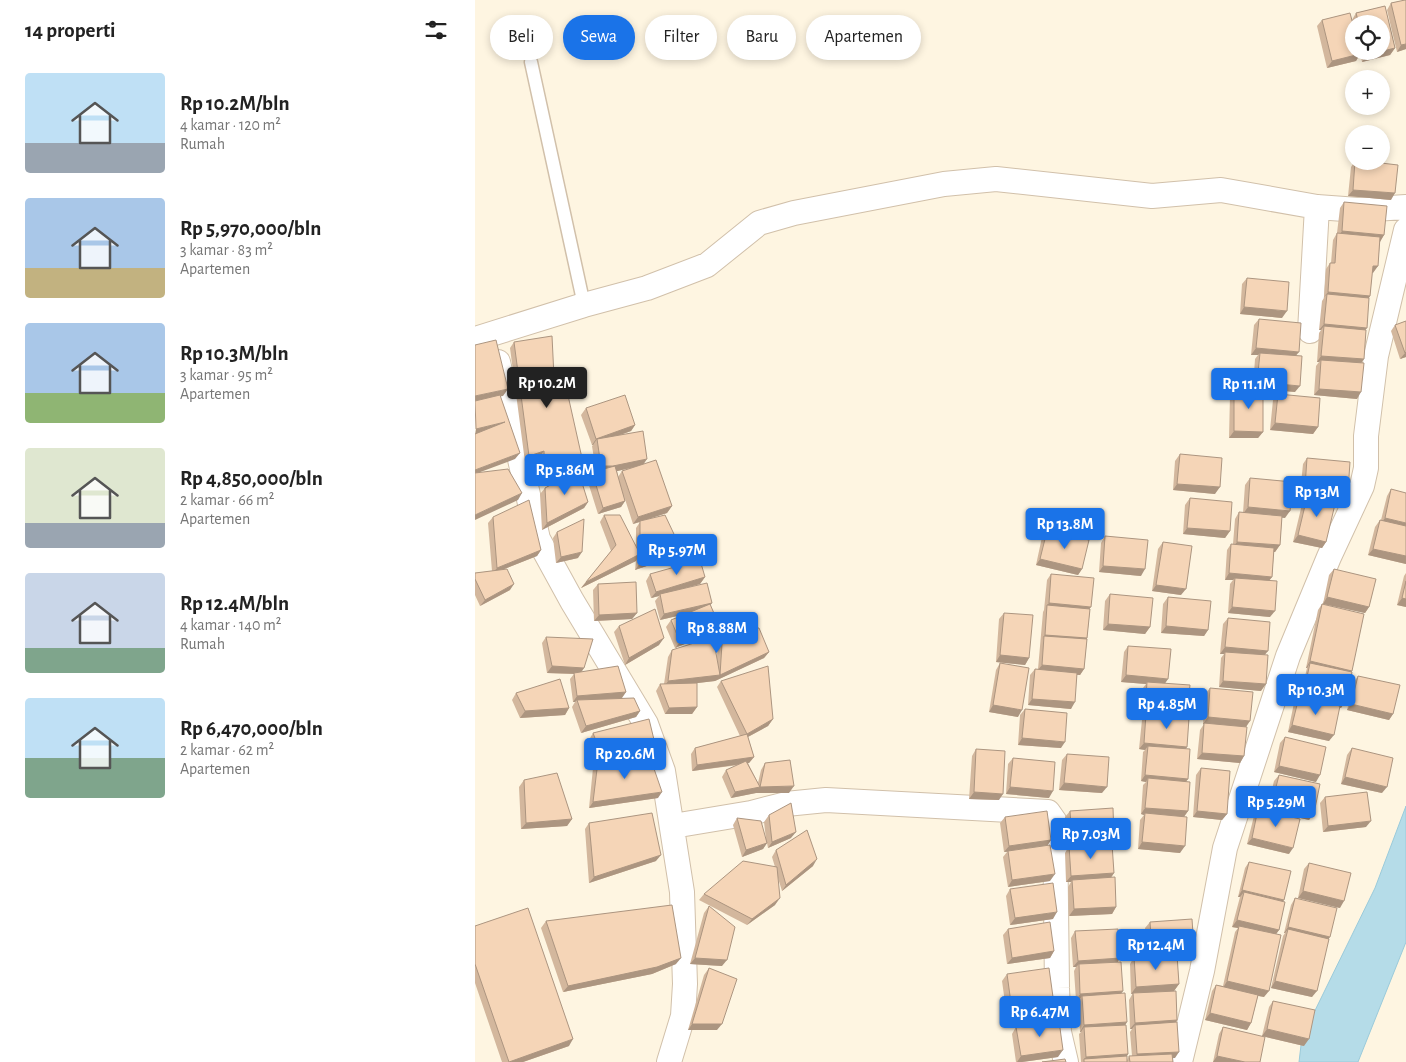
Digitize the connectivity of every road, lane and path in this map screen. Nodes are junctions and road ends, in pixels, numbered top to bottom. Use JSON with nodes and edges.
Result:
{"nodes":[{"id":1,"x":531,"y":62,"type":"dead end"},
{"id":2,"x":1317,"y":207,"type":"junction"},
{"id":3,"x":1406,"y":207,"type":"edge"},
{"id":4,"x":1406,"y":230,"type":"edge"},
{"id":5,"x":584,"y":305,"type":"junction"},
{"id":6,"x":1310,"y":331,"type":"dead end"},
{"id":7,"x":483,"y":336,"type":"edge"},
{"id":8,"x":673,"y":826,"type":"junction"},
{"id":9,"x":669,"y":1062,"type":"edge"},
{"id":10,"x":1066,"y":1062,"type":"edge"},
{"id":11,"x":1180,"y":1062,"type":"edge"}],
"edges":[{"from":1,"to":5,"type":"lane"},
{"from":2,"to":3,"type":"street"},
{"from":2,"to":5,"type":"street"},
{"from":2,"to":6,"type":"street"},
{"from":4,"to":11,"type":"street"},
{"from":5,"to":7,"type":"street"},
{"from":7,"to":8,"type":"street"},
{"from":8,"to":9,"type":"street"},
{"from":8,"to":10,"type":"street"}]}
